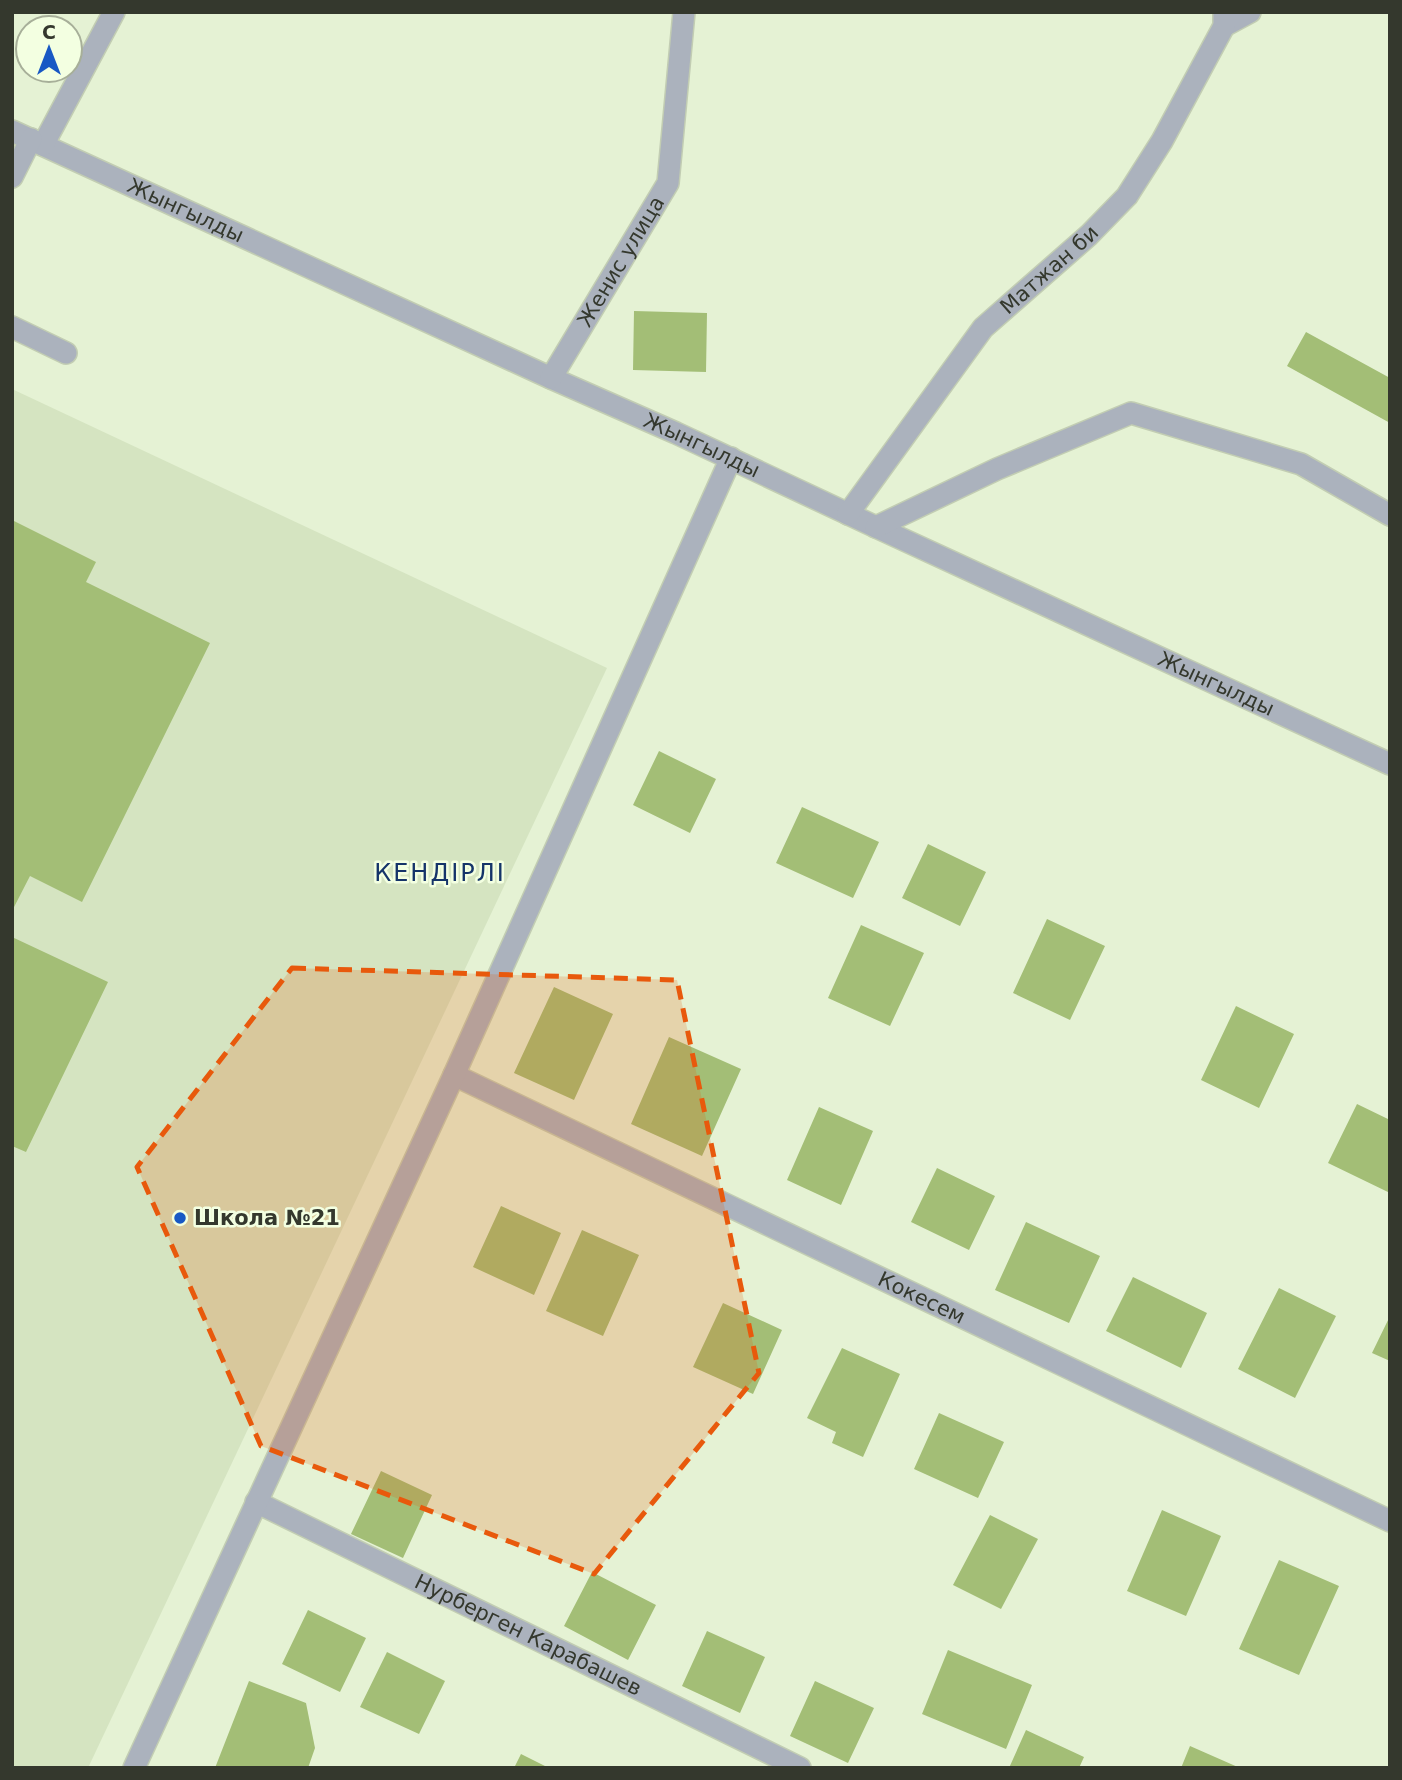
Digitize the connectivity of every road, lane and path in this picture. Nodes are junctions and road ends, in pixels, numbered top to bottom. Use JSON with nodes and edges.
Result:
{"nodes":[{"id":1,"x":114,"y":12,"type":"edge"},
{"id":2,"x":684,"y":12,"type":"edge"},
{"id":3,"x":1250,"y":12,"type":"edge"},
{"id":4,"x":1224,"y":19,"type":"edge"},
{"id":5,"x":29,"y":138,"type":"edge"},
{"id":6,"x":12,"y":177,"type":"edge"},
{"id":7,"x":12,"y":327,"type":"edge"},
{"id":8,"x":66,"y":353,"type":"dead end"},
{"id":9,"x":551,"y":378,"type":"junction"},
{"id":10,"x":732,"y":458,"type":"junction"},
{"id":11,"x":848,"y":514,"type":"junction"},
{"id":12,"x":1390,"y":515,"type":"edge"},
{"id":13,"x":876,"y":527,"type":"junction"},
{"id":14,"x":1390,"y":764,"type":"edge"},
{"id":15,"x":454,"y":1075,"type":"junction"},
{"id":16,"x":256,"y":1502,"type":"junction"},
{"id":17,"x":1390,"y":1521,"type":"edge"},
{"id":18,"x":134,"y":1768,"type":"edge"},
{"id":19,"x":800,"y":1768,"type":"edge"}],
"edges":[{"from":1,"to":5,"type":"street"},
{"from":2,"to":9,"type":"street","name":"Женис улица"},
{"from":3,"to":4,"type":"street"},
{"from":4,"to":11,"type":"street","name":"Матжан би"},
{"from":5,"to":6,"type":"street"},
{"from":5,"to":9,"type":"street","name":"Жынгылды"},
{"from":7,"to":8,"type":"street"},
{"from":9,"to":10,"type":"street","name":"Жынгылды"},
{"from":10,"to":11,"type":"street","name":"Жынгылды"},
{"from":10,"to":15,"type":"street"},
{"from":11,"to":13,"type":"street","name":"Жынгылды"},
{"from":12,"to":13,"type":"street"},
{"from":13,"to":14,"type":"street","name":"Жынгылды"},
{"from":15,"to":16,"type":"street"},
{"from":15,"to":17,"type":"street","name":"Кокесем"},
{"from":16,"to":18,"type":"street"},
{"from":16,"to":19,"type":"street","name":"Нурберген Карабашев"}]}
